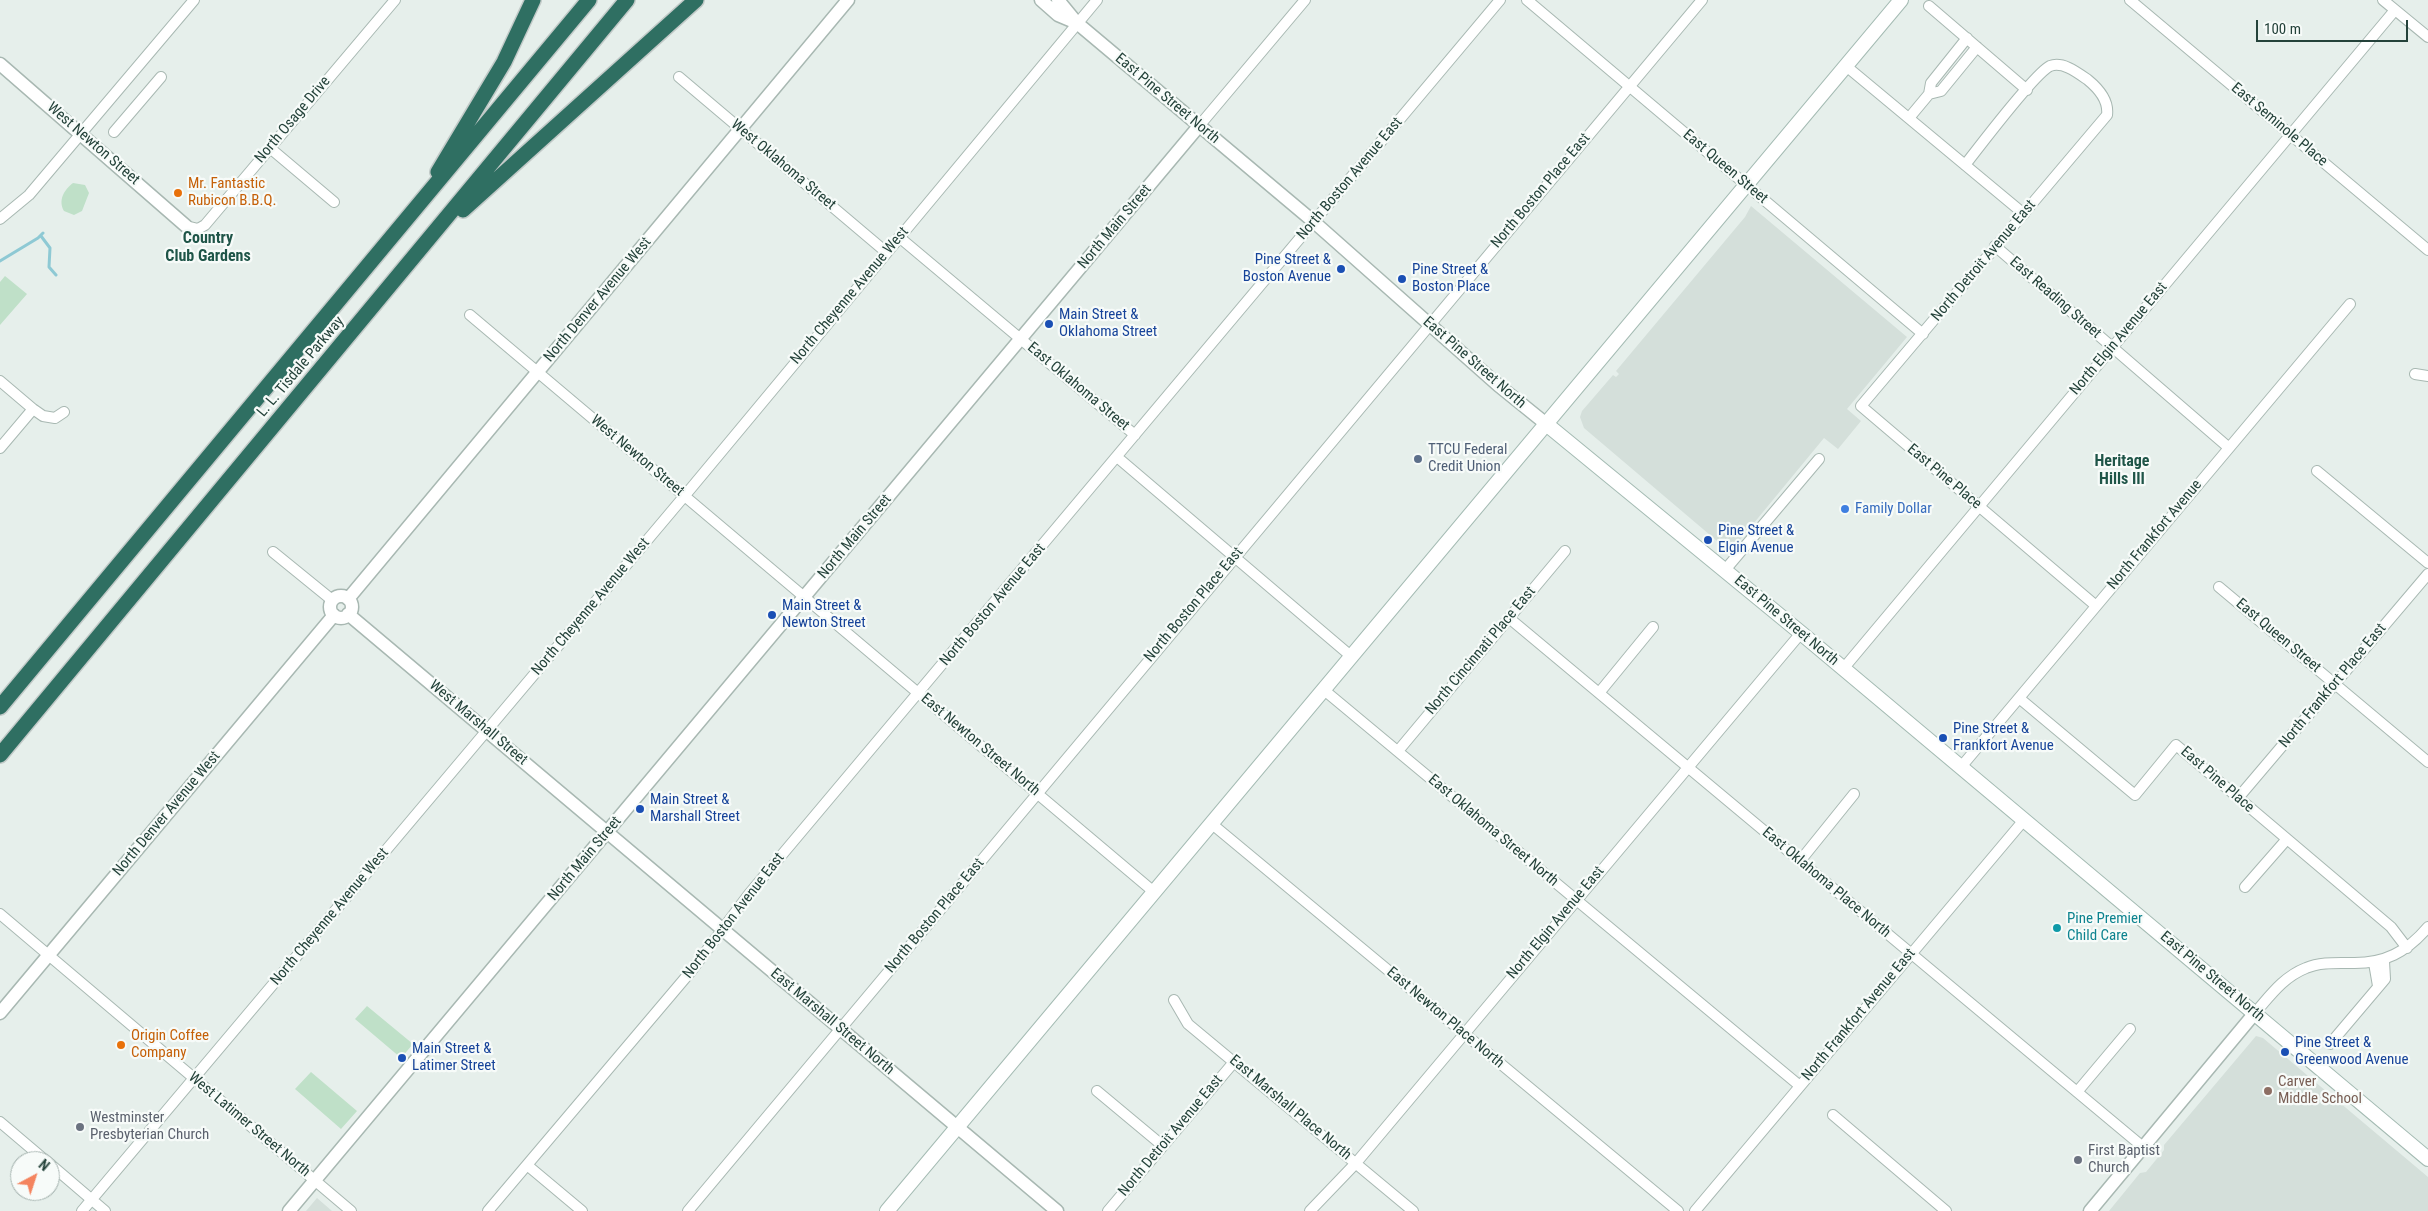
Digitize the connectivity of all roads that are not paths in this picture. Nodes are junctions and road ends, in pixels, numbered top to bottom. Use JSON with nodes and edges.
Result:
{"nodes":[{"id":1,"x":194,"y":0,"type":"edge"},
{"id":2,"x":395,"y":0,"type":"edge"},
{"id":3,"x":533,"y":0,"type":"edge"},
{"id":4,"x":589,"y":0,"type":"edge"},
{"id":5,"x":627,"y":0,"type":"edge"},
{"id":6,"x":696,"y":0,"type":"edge"},
{"id":7,"x":848,"y":0,"type":"edge"},
{"id":8,"x":1041,"y":0,"type":"edge"},
{"id":9,"x":1058,"y":0,"type":"edge"},
{"id":10,"x":1097,"y":0,"type":"edge"},
{"id":11,"x":1304,"y":0,"type":"edge"},
{"id":12,"x":1500,"y":0,"type":"edge"},
{"id":13,"x":1527,"y":0,"type":"edge"},
{"id":14,"x":1702,"y":0,"type":"edge"},
{"id":15,"x":1901,"y":0,"type":"edge"},
{"id":16,"x":2130,"y":0,"type":"edge"},
{"id":17,"x":2383,"y":0,"type":"edge"},
{"id":18,"x":1929,"y":6,"type":"dead end"},
{"id":19,"x":2395,"y":10,"type":"junction"},
{"id":20,"x":1077,"y":23,"type":"junction"},
{"id":21,"x":2428,"y":37,"type":"edge"},
{"id":22,"x":1967,"y":38,"type":"junction"},
{"id":23,"x":1977,"y":47,"type":"junction"},
{"id":24,"x":0,"y":64,"type":"edge"},
{"id":25,"x":1846,"y":66,"type":"junction"},
{"id":26,"x":161,"y":77,"type":"dead end"},
{"id":27,"x":679,"y":77,"type":"dead end"},
{"id":28,"x":1629,"y":86,"type":"junction"},
{"id":29,"x":2027,"y":90,"type":"junction"},
{"id":30,"x":1929,"y":94,"type":"junction"},
{"id":31,"x":1908,"y":118,"type":"junction"},
{"id":32,"x":1199,"y":126,"type":"junction"},
{"id":33,"x":740,"y":129,"type":"junction"},
{"id":34,"x":114,"y":132,"type":"dead end"},
{"id":35,"x":82,"y":133,"type":"junction"},
{"id":36,"x":2291,"y":136,"type":"junction"},
{"id":37,"x":270,"y":148,"type":"junction"},
{"id":38,"x":1965,"y":165,"type":"junction"},
{"id":39,"x":1746,"y":185,"type":"junction"},
{"id":40,"x":334,"y":202,"type":"dead end"},
{"id":41,"x":416,"y":210,"type":"junction"},
{"id":42,"x":2024,"y":214,"type":"junction"},
{"id":43,"x":0,"y":219,"type":"edge"},
{"id":44,"x":1314,"y":222,"type":"junction"},
{"id":45,"x":186,"y":226,"type":"joint"},
{"id":46,"x":899,"y":237,"type":"junction"},
{"id":47,"x":429,"y":240,"type":"junction"},
{"id":48,"x":1995,"y":246,"type":"junction"},
{"id":49,"x":2428,"y":250,"type":"edge"},
{"id":50,"x":886,"y":252,"type":"junction"},
{"id":51,"x":2350,"y":304,"type":"dead end"},
{"id":52,"x":470,"y":315,"type":"dead end"},
{"id":53,"x":1429,"y":325,"type":"junction"},
{"id":54,"x":1923,"y":334,"type":"junction"},
{"id":55,"x":1022,"y":338,"type":"junction"},
{"id":56,"x":2112,"y":348,"type":"junction"},
{"id":57,"x":537,"y":373,"type":"junction"},
{"id":58,"x":2415,"y":374,"type":"dead end"},
{"id":59,"x":2428,"y":376,"type":"edge"},
{"id":60,"x":0,"y":381,"type":"edge"},
{"id":61,"x":1861,"y":406,"type":"joint"},
{"id":62,"x":33,"y":409,"type":"junction"},
{"id":63,"x":64,"y":412,"type":"dead end"},
{"id":64,"x":1545,"y":423,"type":"junction"},
{"id":65,"x":1135,"y":435,"type":"junction"},
{"id":66,"x":2228,"y":447,"type":"junction"},
{"id":67,"x":0,"y":448,"type":"edge"},
{"id":68,"x":1117,"y":458,"type":"junction"},
{"id":69,"x":1819,"y":458,"type":"dead end"},
{"id":70,"x":2317,"y":471,"type":"dead end"},
{"id":71,"x":684,"y":496,"type":"junction"},
{"id":72,"x":1978,"y":506,"type":"junction"},
{"id":73,"x":1565,"y":551,"type":"dead end"},
{"id":74,"x":273,"y":552,"type":"dead end"},
{"id":75,"x":1234,"y":557,"type":"junction"},
{"id":76,"x":2428,"y":563,"type":"edge"},
{"id":77,"x":1725,"y":570,"type":"junction"},
{"id":78,"x":2428,"y":574,"type":"edge"},
{"id":79,"x":2219,"y":587,"type":"dead end"},
{"id":80,"x":804,"y":597,"type":"junction"},
{"id":81,"x":348,"y":599,"type":"junction"},
{"id":82,"x":332,"y":600,"type":"junction"},
{"id":83,"x":2096,"y":605,"type":"junction"},
{"id":84,"x":348,"y":614,"type":"junction"},
{"id":85,"x":334,"y":615,"type":"junction"},
{"id":86,"x":1509,"y":618,"type":"junction"},
{"id":87,"x":1653,"y":627,"type":"dead end"},
{"id":88,"x":1801,"y":633,"type":"junction"},
{"id":89,"x":1352,"y":656,"type":"junction"},
{"id":90,"x":1843,"y":669,"type":"junction"},
{"id":91,"x":2335,"y":683,"type":"junction"},
{"id":92,"x":1324,"y":690,"type":"junction"},
{"id":93,"x":919,"y":693,"type":"junction"},
{"id":94,"x":1599,"y":693,"type":"junction"},
{"id":95,"x":2019,"y":698,"type":"junction"},
{"id":96,"x":0,"y":707,"type":"edge"},
{"id":97,"x":486,"y":730,"type":"junction"},
{"id":98,"x":1398,"y":751,"type":"junction"},
{"id":99,"x":0,"y":755,"type":"edge"},
{"id":100,"x":2428,"y":762,"type":"edge"},
{"id":101,"x":1688,"y":767,"type":"junction"},
{"id":102,"x":1961,"y":767,"type":"junction"},
{"id":103,"x":1037,"y":792,"type":"junction"},
{"id":104,"x":1854,"y":794,"type":"dead end"},
{"id":105,"x":2238,"y":798,"type":"junction"},
{"id":106,"x":2024,"y":820,"type":"junction"},
{"id":107,"x":1212,"y":824,"type":"junction"},
{"id":108,"x":607,"y":832,"type":"junction"},
{"id":109,"x":2286,"y":839,"type":"junction"},
{"id":110,"x":1800,"y":861,"type":"junction"},
{"id":111,"x":2245,"y":887,"type":"dead end"},
{"id":112,"x":1154,"y":892,"type":"junction"},
{"id":113,"x":1575,"y":899,"type":"junction"},
{"id":114,"x":0,"y":914,"type":"edge"},
{"id":115,"x":2428,"y":928,"type":"edge"},
{"id":116,"x":723,"y":930,"type":"junction"},
{"id":117,"x":2406,"y":948,"type":"junction"},
{"id":118,"x":1911,"y":954,"type":"junction"},
{"id":119,"x":49,"y":955,"type":"junction"},
{"id":120,"x":2379,"y":962,"type":"junction"},
{"id":121,"x":1174,"y":1000,"type":"dead end"},
{"id":122,"x":0,"y":1013,"type":"edge"},
{"id":123,"x":2254,"y":1014,"type":"junction"},
{"id":124,"x":2130,"y":1029,"type":"dead end"},
{"id":125,"x":841,"y":1030,"type":"junction"},
{"id":126,"x":1463,"y":1034,"type":"junction"},
{"id":127,"x":2330,"y":1044,"type":"dead end"},
{"id":128,"x":1234,"y":1062,"type":"junction"},
{"id":129,"x":194,"y":1078,"type":"junction"},
{"id":130,"x":1800,"y":1086,"type":"junction"},
{"id":131,"x":1097,"y":1091,"type":"dead end"},
{"id":132,"x":2077,"y":1092,"type":"junction"},
{"id":133,"x":1833,"y":1116,"type":"dead end"},
{"id":134,"x":0,"y":1122,"type":"edge"},
{"id":135,"x":957,"y":1127,"type":"junction"},
{"id":136,"x":1163,"y":1146,"type":"junction"},
{"id":137,"x":2143,"y":1147,"type":"junction"},
{"id":138,"x":34,"y":1151,"type":"edge"},
{"id":139,"x":2428,"y":1159,"type":"edge"},
{"id":140,"x":1356,"y":1163,"type":"junction"},
{"id":141,"x":527,"y":1165,"type":"junction"},
{"id":142,"x":60,"y":1173,"type":"edge"},
{"id":143,"x":315,"y":1180,"type":"junction"},
{"id":144,"x":92,"y":1200,"type":"junction"},
{"id":145,"x":82,"y":1211,"type":"edge"},
{"id":146,"x":105,"y":1211,"type":"edge"},
{"id":147,"x":289,"y":1211,"type":"edge"},
{"id":148,"x":351,"y":1211,"type":"edge"},
{"id":149,"x":488,"y":1211,"type":"edge"},
{"id":150,"x":582,"y":1211,"type":"edge"},
{"id":151,"x":688,"y":1211,"type":"edge"},
{"id":152,"x":887,"y":1211,"type":"edge"},
{"id":153,"x":1058,"y":1211,"type":"edge"},
{"id":154,"x":1108,"y":1211,"type":"edge"},
{"id":155,"x":1310,"y":1211,"type":"edge"},
{"id":156,"x":1413,"y":1211,"type":"edge"},
{"id":157,"x":1678,"y":1211,"type":"edge"},
{"id":158,"x":1695,"y":1211,"type":"edge"},
{"id":159,"x":1946,"y":1211,"type":"edge"},
{"id":160,"x":2090,"y":1211,"type":"edge"}],
"edges":[{"from":1,"to":35,"type":"street"},
{"from":2,"to":37,"type":"street","name":"North Osage Drive"},
{"from":3,"to":41,"type":"highway"},
{"from":4,"to":41,"type":"highway","name":"L. L. Tisdale Parkway"},
{"from":5,"to":47,"type":"highway","name":"L. L. Tisdale Parkway"},
{"from":6,"to":47,"type":"highway"},
{"from":7,"to":33,"type":"street","name":"North Denver Avenue West"},
{"from":8,"to":20,"type":"street","name":"East Pine Street North"},
{"from":9,"to":20,"type":"street","name":"East Pine Street North"},
{"from":10,"to":20,"type":"street","name":"North Cheyenne Avenue West"},
{"from":11,"to":32,"type":"street","name":"North Main Street"},
{"from":12,"to":44,"type":"street","name":"North Boston Avenue East"},
{"from":13,"to":28,"type":"street","name":"East Queen Street"},
{"from":14,"to":28,"type":"street","name":"North Boston Place East"},
{"from":15,"to":25,"type":"main road"},
{"from":16,"to":36,"type":"street","name":"East Seminole Place"},
{"from":17,"to":19,"type":"street"},
{"from":18,"to":22,"type":"street"},
{"from":19,"to":21,"type":"street"},
{"from":19,"to":36,"type":"street","name":"North Elgin Avenue East"},
{"from":20,"to":32,"type":"street","name":"East Pine Street North"},
{"from":20,"to":46,"type":"street","name":"North Cheyenne Avenue West"},
{"from":22,"to":23,"type":"street"},
{"from":22,"to":30,"type":"street"},
{"from":23,"to":29,"type":"street"},
{"from":23,"to":30,"type":"street"},
{"from":24,"to":35,"type":"street","name":"West Newton Street"},
{"from":25,"to":31,"type":"street"},
{"from":25,"to":39,"type":"main road"},
{"from":26,"to":34,"type":"street"},
{"from":27,"to":33,"type":"street","name":"West Oklahoma Street"},
{"from":28,"to":39,"type":"street","name":"East Queen Street"},
{"from":28,"to":53,"type":"street","name":"North Boston Place East"},
{"from":29,"to":38,"type":"street"},
{"from":29,"to":42,"type":"street","name":"North Detroit Avenue East"},
{"from":30,"to":31,"type":"street"},
{"from":31,"to":38,"type":"street"},
{"from":32,"to":44,"type":"street","name":"East Pine Street North"},
{"from":32,"to":55,"type":"street","name":"North Main Street"},
{"from":33,"to":50,"type":"street","name":"West Oklahoma Street"},
{"from":33,"to":57,"type":"street","name":"North Denver Avenue West"},
{"from":35,"to":43,"type":"street"},
{"from":35,"to":45,"type":"street","name":"West Newton Street"},
{"from":36,"to":49,"type":"street","name":"East Seminole Place"},
{"from":36,"to":56,"type":"street","name":"North Elgin Avenue East"},
{"from":37,"to":40,"type":"street"},
{"from":37,"to":45,"type":"street","name":"North Osage Drive"},
{"from":38,"to":42,"type":"street"},
{"from":39,"to":54,"type":"street","name":"East Queen Street"},
{"from":39,"to":64,"type":"main road"},
{"from":41,"to":96,"type":"highway","name":"L. L. Tisdale Parkway"},
{"from":42,"to":48,"type":"street","name":"North Detroit Avenue East"},
{"from":44,"to":53,"type":"street","name":"East Pine Street North"},
{"from":44,"to":65,"type":"street","name":"North Boston Avenue East"},
{"from":46,"to":50,"type":"street","name":"North Cheyenne Avenue West"},
{"from":46,"to":55,"type":"street"},
{"from":47,"to":99,"type":"highway","name":"L. L. Tisdale Parkway"},
{"from":48,"to":54,"type":"street","name":"North Detroit Avenue East"},
{"from":48,"to":56,"type":"street","name":"East Reading Street"},
{"from":50,"to":71,"type":"street","name":"North Cheyenne Avenue West"},
{"from":51,"to":66,"type":"street","name":"North Frankfort Avenue"},
{"from":52,"to":57,"type":"street","name":"West Newton Street"},
{"from":53,"to":64,"type":"street","name":"East Pine Street North"},
{"from":53,"to":75,"type":"street","name":"North Boston Place East"},
{"from":54,"to":61,"type":"street","name":"North Detroit Avenue East"},
{"from":55,"to":65,"type":"street","name":"East Oklahoma Street"},
{"from":55,"to":80,"type":"street","name":"North Main Street"},
{"from":56,"to":66,"type":"street","name":"East Reading Street"},
{"from":56,"to":72,"type":"street","name":"North Elgin Avenue East"},
{"from":57,"to":71,"type":"street","name":"West Newton Street"},
{"from":57,"to":81,"type":"street","name":"North Denver Avenue West"},
{"from":58,"to":59,"type":"street"},
{"from":60,"to":62,"type":"street"},
{"from":61,"to":72,"type":"street","name":"East Pine Place"},
{"from":62,"to":63,"type":"street"},
{"from":62,"to":67,"type":"street"},
{"from":64,"to":77,"type":"main road","name":"East Pine Street North"},
{"from":64,"to":89,"type":"main road"},
{"from":65,"to":68,"type":"street","name":"North Boston Avenue East"},
{"from":66,"to":83,"type":"street","name":"North Frankfort Avenue"},
{"from":68,"to":75,"type":"street"},
{"from":68,"to":93,"type":"street","name":"North Boston Avenue East"},
{"from":69,"to":77,"type":"street"},
{"from":70,"to":76,"type":"street"},
{"from":71,"to":80,"type":"street","name":"West Newton Street"},
{"from":71,"to":97,"type":"street","name":"North Cheyenne Avenue West"},
{"from":72,"to":83,"type":"street","name":"East Pine Place"},
{"from":72,"to":90,"type":"street","name":"North Elgin Avenue East"},
{"from":73,"to":86,"type":"street","name":"North Cincinnati Place East"},
{"from":74,"to":82,"type":"street"},
{"from":75,"to":89,"type":"street"},
{"from":75,"to":103,"type":"street","name":"North Boston Place East"},
{"from":77,"to":88,"type":"main road","name":"East Pine Street North"},
{"from":78,"to":91,"type":"street","name":"North Frankfort Place East"},
{"from":79,"to":91,"type":"street","name":"East Queen Street"},
{"from":80,"to":93,"type":"street","name":"East Newton Street North"},
{"from":80,"to":108,"type":"street","name":"North Main Street"},
{"from":81,"to":82,"type":"street"},
{"from":81,"to":84,"type":"street"},
{"from":82,"to":85,"type":"street"},
{"from":83,"to":95,"type":"street","name":"North Frankfort Avenue"},
{"from":84,"to":85,"type":"street"},
{"from":84,"to":97,"type":"street","name":"West Marshall Street"},
{"from":85,"to":119,"type":"street","name":"North Denver Avenue West"},
{"from":86,"to":94,"type":"street","name":"East Oklahoma Place North"},
{"from":86,"to":98,"type":"street","name":"North Cincinnati Place East"},
{"from":87,"to":94,"type":"street"},
{"from":88,"to":90,"type":"main road","name":"East Pine Street North"},
{"from":88,"to":101,"type":"street","name":"North Elgin Avenue East"},
{"from":89,"to":92,"type":"main road"},
{"from":90,"to":102,"type":"main road","name":"East Pine Street North"},
{"from":91,"to":100,"type":"street","name":"East Queen Street"},
{"from":91,"to":105,"type":"street","name":"North Frankfort Place East"},
{"from":92,"to":98,"type":"street","name":"East Oklahoma Street North"},
{"from":92,"to":107,"type":"main road"},
{"from":93,"to":103,"type":"street","name":"East Newton Street North"},
{"from":93,"to":116,"type":"street","name":"North Boston Avenue East"},
{"from":94,"to":101,"type":"street","name":"East Oklahoma Place North"},
{"from":95,"to":102,"type":"street","name":"North Frankfort Avenue"},
{"from":95,"to":105,"type":"street","name":"East Pine Place"},
{"from":97,"to":108,"type":"street","name":"West Marshall Street"},
{"from":97,"to":129,"type":"street","name":"North Cheyenne Avenue West"},
{"from":98,"to":113,"type":"street","name":"East Oklahoma Street North"},
{"from":101,"to":110,"type":"street","name":"East Oklahoma Place North"},
{"from":101,"to":113,"type":"street","name":"North Elgin Avenue East"},
{"from":102,"to":106,"type":"main road","name":"East Pine Street North"},
{"from":103,"to":112,"type":"street","name":"East Newton Street North"},
{"from":103,"to":125,"type":"street","name":"North Boston Place East"},
{"from":104,"to":110,"type":"street"},
{"from":105,"to":109,"type":"street","name":"East Pine Place"},
{"from":106,"to":118,"type":"street","name":"North Frankfort Avenue East"},
{"from":106,"to":123,"type":"main road","name":"East Pine Street North"},
{"from":107,"to":112,"type":"main road"},
{"from":107,"to":126,"type":"street","name":"East Newton Place North"},
{"from":108,"to":116,"type":"street","name":"East Marshall Street North"},
{"from":108,"to":143,"type":"street","name":"North Main Street"},
{"from":109,"to":111,"type":"street"},
{"from":109,"to":117,"type":"street","name":"East Pine Place"},
{"from":110,"to":118,"type":"street","name":"East Oklahoma Place North"},
{"from":112,"to":135,"type":"main road"},
{"from":113,"to":126,"type":"street","name":"North Elgin Avenue East"},
{"from":113,"to":130,"type":"street","name":"East Oklahoma Street North"},
{"from":114,"to":119,"type":"street","name":"West Latimer Street North"},
{"from":115,"to":117,"type":"street"},
{"from":116,"to":125,"type":"street","name":"East Marshall Street North"},
{"from":116,"to":141,"type":"street","name":"North Boston Avenue East"},
{"from":117,"to":120,"type":"street"},
{"from":118,"to":130,"type":"street","name":"North Frankfort Avenue East"},
{"from":118,"to":132,"type":"street","name":"East Oklahoma Place North"},
{"from":119,"to":122,"type":"street","name":"North Denver Avenue West"},
{"from":119,"to":129,"type":"street","name":"West Latimer Street North"},
{"from":120,"to":123,"type":"street"},
{"from":120,"to":127,"type":"street"},
{"from":121,"to":128,"type":"street","name":"East Marshall Place North"},
{"from":123,"to":137,"type":"street"},
{"from":123,"to":139,"type":"main road","name":"East Pine Street North"},
{"from":124,"to":132,"type":"street"},
{"from":125,"to":135,"type":"street","name":"East Marshall Street North"},
{"from":125,"to":151,"type":"street","name":"North Boston Place East"},
{"from":126,"to":140,"type":"street","name":"North Elgin Avenue East"},
{"from":126,"to":157,"type":"street","name":"East Newton Place North"},
{"from":128,"to":136,"type":"street","name":"North Detroit Avenue East"},
{"from":128,"to":140,"type":"street","name":"East Marshall Place North"},
{"from":129,"to":143,"type":"street","name":"West Latimer Street North"},
{"from":129,"to":144,"type":"street","name":"North Cheyenne Avenue West"},
{"from":130,"to":158,"type":"street","name":"North Frankfort Avenue East"},
{"from":131,"to":136,"type":"street"},
{"from":132,"to":137,"type":"street","name":"East Oklahoma Place North"},
{"from":133,"to":159,"type":"street"},
{"from":134,"to":138,"type":"street"},
{"from":135,"to":152,"type":"main road"},
{"from":135,"to":153,"type":"street","name":"East Marshall Street North"},
{"from":136,"to":154,"type":"street","name":"North Detroit Avenue East"},
{"from":137,"to":160,"type":"street"},
{"from":140,"to":155,"type":"street","name":"North Elgin Avenue East"},
{"from":140,"to":156,"type":"street","name":"East Marshall Place North"},
{"from":141,"to":149,"type":"street","name":"North Boston Avenue East"},
{"from":141,"to":150,"type":"street"},
{"from":142,"to":144,"type":"street"},
{"from":143,"to":147,"type":"street","name":"North Main Street"},
{"from":143,"to":148,"type":"street","name":"West Latimer Street North"},
{"from":144,"to":145,"type":"street","name":"North Cheyenne Avenue West"},
{"from":144,"to":146,"type":"street"}]}
